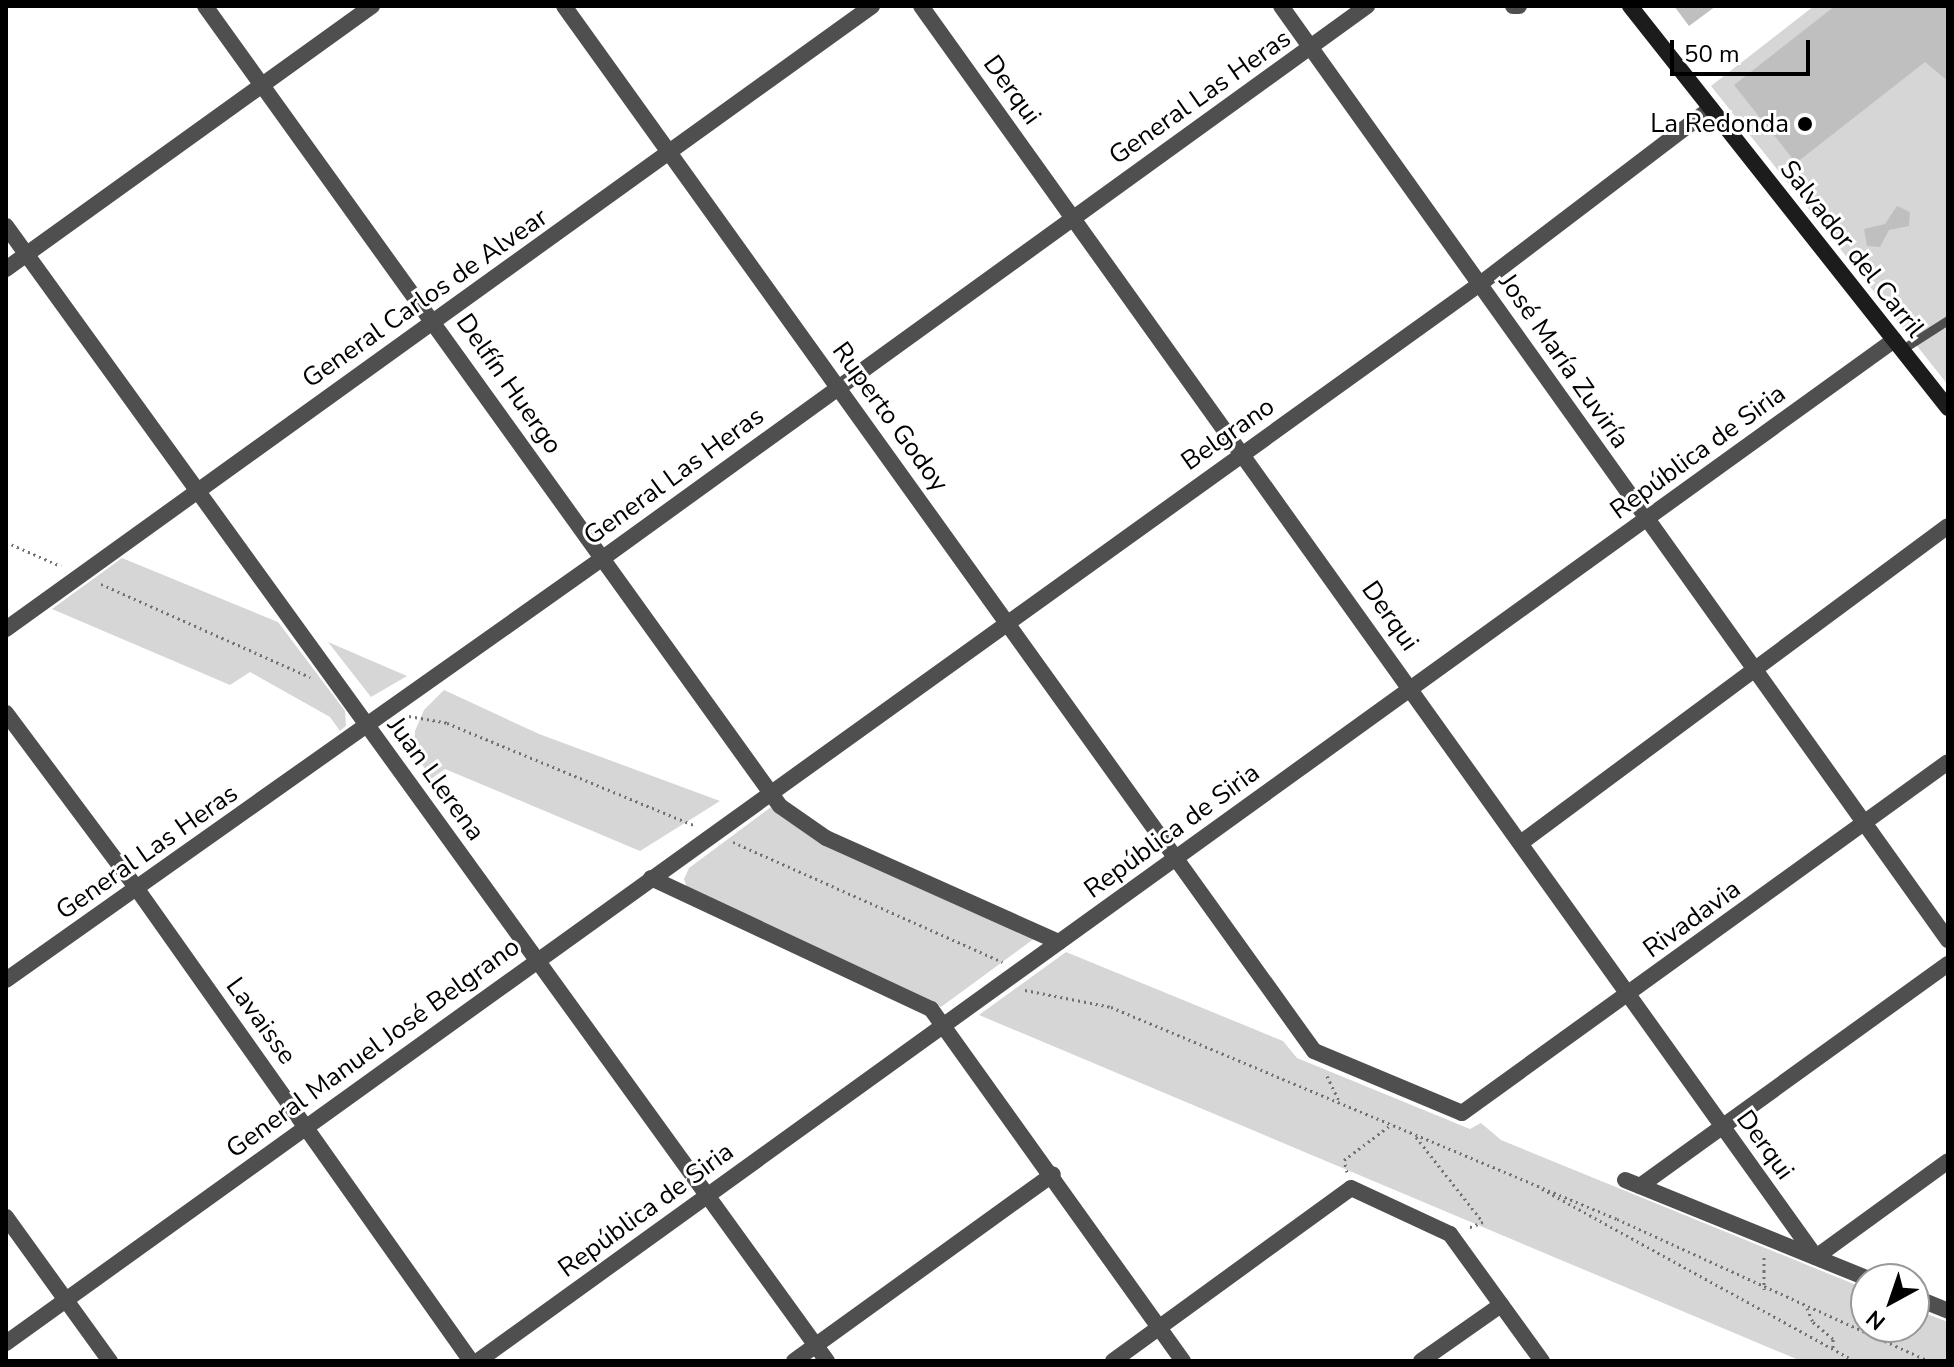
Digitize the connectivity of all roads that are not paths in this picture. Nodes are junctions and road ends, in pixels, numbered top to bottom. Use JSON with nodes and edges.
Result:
{"nodes":[{"id":1,"x":205,"y":6,"type":"edge"},
{"id":2,"x":372,"y":6,"type":"edge"},
{"id":3,"x":564,"y":6,"type":"edge"},
{"id":4,"x":872,"y":6,"type":"edge"},
{"id":5,"x":921,"y":6,"type":"edge"},
{"id":6,"x":1281,"y":6,"type":"edge"},
{"id":7,"x":1367,"y":6,"type":"edge"},
{"id":8,"x":1630,"y":6,"type":"edge"},
{"id":9,"x":1310,"y":48,"type":"junction"},
{"id":10,"x":263,"y":88,"type":"junction"},
{"id":11,"x":1711,"y":108,"type":"junction"},
{"id":12,"x":670,"y":151,"type":"junction"},
{"id":13,"x":1074,"y":216,"type":"junction"},
{"id":14,"x":6,"y":226,"type":"edge"},
{"id":15,"x":26,"y":255,"type":"junction"},
{"id":16,"x":6,"y":269,"type":"edge"},
{"id":17,"x":1480,"y":284,"type":"junction"},
{"id":18,"x":1948,"y":320,"type":"edge"},
{"id":19,"x":436,"y":323,"type":"junction"},
{"id":20,"x":1898,"y":345,"type":"junction"},
{"id":21,"x":838,"y":387,"type":"junction"},
{"id":22,"x":1948,"y":408,"type":"edge"},
{"id":23,"x":1244,"y":452,"type":"junction"},
{"id":24,"x":196,"y":488,"type":"junction"},
{"id":25,"x":1647,"y":518,"type":"junction"},
{"id":26,"x":1948,"y":526,"type":"edge"},
{"id":27,"x":603,"y":558,"type":"junction"},
{"id":28,"x":1006,"y":621,"type":"junction"},
{"id":29,"x":6,"y":629,"type":"edge"},
{"id":30,"x":1757,"y":672,"type":"junction"},
{"id":31,"x":1412,"y":687,"type":"junction"},
{"id":32,"x":6,"y":713,"type":"edge"},
{"id":33,"x":367,"y":726,"type":"junction"},
{"id":34,"x":1948,"y":762,"type":"edge"},
{"id":35,"x":770,"y":794,"type":"junction"},
{"id":36,"x":1865,"y":823,"type":"junction"},
{"id":37,"x":1522,"y":842,"type":"junction"},
{"id":38,"x":1176,"y":858,"type":"junction"},
{"id":39,"x":651,"y":878,"type":"junction"},
{"id":40,"x":137,"y":889,"type":"junction"},
{"id":41,"x":1948,"y":940,"type":"edge"},
{"id":42,"x":1059,"y":942,"type":"junction"},
{"id":43,"x":538,"y":958,"type":"junction"},
{"id":44,"x":1948,"y":964,"type":"edge"},
{"id":45,"x":6,"y":980,"type":"edge"},
{"id":46,"x":1627,"y":994,"type":"junction"},
{"id":47,"x":944,"y":1023,"type":"junction"},
{"id":48,"x":1462,"y":1113,"type":"joint"},
{"id":49,"x":306,"y":1126,"type":"junction"},
{"id":50,"x":1722,"y":1127,"type":"junction"},
{"id":51,"x":1948,"y":1161,"type":"edge"},
{"id":52,"x":1053,"y":1174,"type":"junction"},
{"id":53,"x":707,"y":1196,"type":"junction"},
{"id":54,"x":6,"y":1217,"type":"edge"},
{"id":55,"x":1816,"y":1257,"type":"junction"},
{"id":56,"x":1850,"y":1271,"type":"edge"},
{"id":57,"x":65,"y":1300,"type":"junction"},
{"id":58,"x":1501,"y":1305,"type":"junction"},
{"id":59,"x":1159,"y":1328,"type":"junction"},
{"id":60,"x":6,"y":1343,"type":"edge"},
{"id":61,"x":816,"y":1345,"type":"junction"},
{"id":62,"x":110,"y":1361,"type":"edge"},
{"id":63,"x":471,"y":1361,"type":"edge"},
{"id":64,"x":478,"y":1361,"type":"edge"},
{"id":65,"x":794,"y":1361,"type":"edge"},
{"id":66,"x":827,"y":1361,"type":"edge"},
{"id":67,"x":1113,"y":1361,"type":"edge"},
{"id":68,"x":1183,"y":1361,"type":"edge"},
{"id":69,"x":1421,"y":1361,"type":"edge"},
{"id":70,"x":1542,"y":1361,"type":"edge"}],
"edges":[{"from":1,"to":10,"type":"street","name":"Delfín Huergo"},
{"from":2,"to":10,"type":"street"},
{"from":3,"to":12,"type":"street","name":"Ruperto Godoy"},
{"from":4,"to":12,"type":"street","name":"General Carlos de Alvear"},
{"from":5,"to":13,"type":"street","name":"Derqui"},
{"from":6,"to":9,"type":"street","name":"José María Zuviría"},
{"from":7,"to":9,"type":"street","name":"General Las Heras"},
{"from":8,"to":11,"type":"main road","name":"Salvador del Carril"},
{"from":9,"to":13,"type":"street","name":"General Las Heras"},
{"from":9,"to":17,"type":"street","name":"José María Zuviría"},
{"from":10,"to":15,"type":"street"},
{"from":10,"to":19,"type":"street","name":"Delfín Huergo"},
{"from":11,"to":17,"type":"street","name":"Belgrano"},
{"from":11,"to":20,"type":"main road","name":"Salvador del Carril"},
{"from":12,"to":19,"type":"street","name":"General Carlos de Alvear"},
{"from":12,"to":21,"type":"street","name":"Ruperto Godoy"},
{"from":13,"to":21,"type":"street","name":"General Las Heras"},
{"from":13,"to":23,"type":"street","name":"Derqui"},
{"from":14,"to":15,"type":"street","name":"Juan Llerena"},
{"from":15,"to":16,"type":"street"},
{"from":15,"to":24,"type":"street","name":"Juan Llerena"},
{"from":17,"to":23,"type":"street","name":"Belgrano"},
{"from":17,"to":25,"type":"street","name":"José María Zuviría"},
{"from":18,"to":20,"type":"lane"},
{"from":19,"to":24,"type":"street","name":"General Carlos de Alvear"},
{"from":19,"to":27,"type":"street","name":"Delfín Huergo"},
{"from":20,"to":22,"type":"main road","name":"Salvador del Carril"},
{"from":20,"to":25,"type":"street","name":"República de Siria"},
{"from":21,"to":27,"type":"street","name":"General Las Heras"},
{"from":21,"to":28,"type":"street","name":"Ruperto Godoy"},
{"from":23,"to":28,"type":"street","name":"Belgrano"},
{"from":23,"to":31,"type":"street","name":"Derqui"},
{"from":24,"to":29,"type":"street","name":"General Carlos de Alvear"},
{"from":24,"to":33,"type":"street","name":"Juan Llerena"},
{"from":25,"to":30,"type":"street","name":"José María Zuviría"},
{"from":25,"to":31,"type":"street","name":"República de Siria"},
{"from":26,"to":30,"type":"street"},
{"from":27,"to":33,"type":"street","name":"General Las Heras"},
{"from":27,"to":35,"type":"street","name":"Delfín Huergo"},
{"from":28,"to":35,"type":"street","name":"Belgrano"},
{"from":28,"to":38,"type":"street","name":"Ruperto Godoy"},
{"from":30,"to":36,"type":"street","name":"José María Zuviría"},
{"from":30,"to":37,"type":"street"},
{"from":31,"to":37,"type":"street","name":"Derqui"},
{"from":31,"to":38,"type":"street","name":"República de Siria"},
{"from":32,"to":40,"type":"street","name":"Lavaisse"},
{"from":33,"to":40,"type":"street","name":"General Las Heras"},
{"from":33,"to":43,"type":"street","name":"Juan Llerena"},
{"from":34,"to":36,"type":"street","name":"Rivadavia"},
{"from":35,"to":39,"type":"street","name":"General Manuel José Belgrano"},
{"from":35,"to":42,"type":"street","name":"Delfín Huergo"},
{"from":36,"to":41,"type":"street","name":"José María Zuviría"},
{"from":36,"to":46,"type":"street","name":"Rivadavia"},
{"from":37,"to":46,"type":"street","name":"Derqui"},
{"from":38,"to":42,"type":"street","name":"República de Siria"},
{"from":38,"to":48,"type":"street","name":"Ruperto Godoy"},
{"from":39,"to":43,"type":"street","name":"General Manuel José Belgrano"},
{"from":39,"to":47,"type":"street"},
{"from":40,"to":45,"type":"street","name":"General Las Heras"},
{"from":40,"to":49,"type":"street","name":"Lavaisse"},
{"from":42,"to":47,"type":"street","name":"República de Siria"},
{"from":43,"to":49,"type":"street","name":"General Manuel José Belgrano"},
{"from":43,"to":53,"type":"street","name":"Juan Llerena"},
{"from":44,"to":50,"type":"street"},
{"from":46,"to":48,"type":"street","name":"Rivadavia"},
{"from":46,"to":50,"type":"street","name":"Derqui"},
{"from":47,"to":52,"type":"street"},
{"from":47,"to":53,"type":"street","name":"República de Siria"},
{"from":49,"to":57,"type":"street","name":"General Manuel José Belgrano"},
{"from":49,"to":63,"type":"street","name":"Lavaisse"},
{"from":50,"to":55,"type":"street","name":"Derqui"},
{"from":50,"to":55,"type":"street"},
{"from":51,"to":55,"type":"street"},
{"from":52,"to":59,"type":"street"},
{"from":52,"to":61,"type":"street"},
{"from":53,"to":61,"type":"street","name":"Juan Llerena"},
{"from":53,"to":64,"type":"street","name":"República de Siria"},
{"from":54,"to":57,"type":"street"},
{"from":55,"to":56,"type":"street"},
{"from":57,"to":60,"type":"street","name":"General Manuel José Belgrano"},
{"from":57,"to":62,"type":"street"},
{"from":58,"to":59,"type":"street"},
{"from":58,"to":69,"type":"street"},
{"from":58,"to":70,"type":"street"},
{"from":59,"to":67,"type":"street"},
{"from":59,"to":68,"type":"street"},
{"from":61,"to":65,"type":"street"},
{"from":61,"to":66,"type":"street","name":"Juan Llerena"}]}
